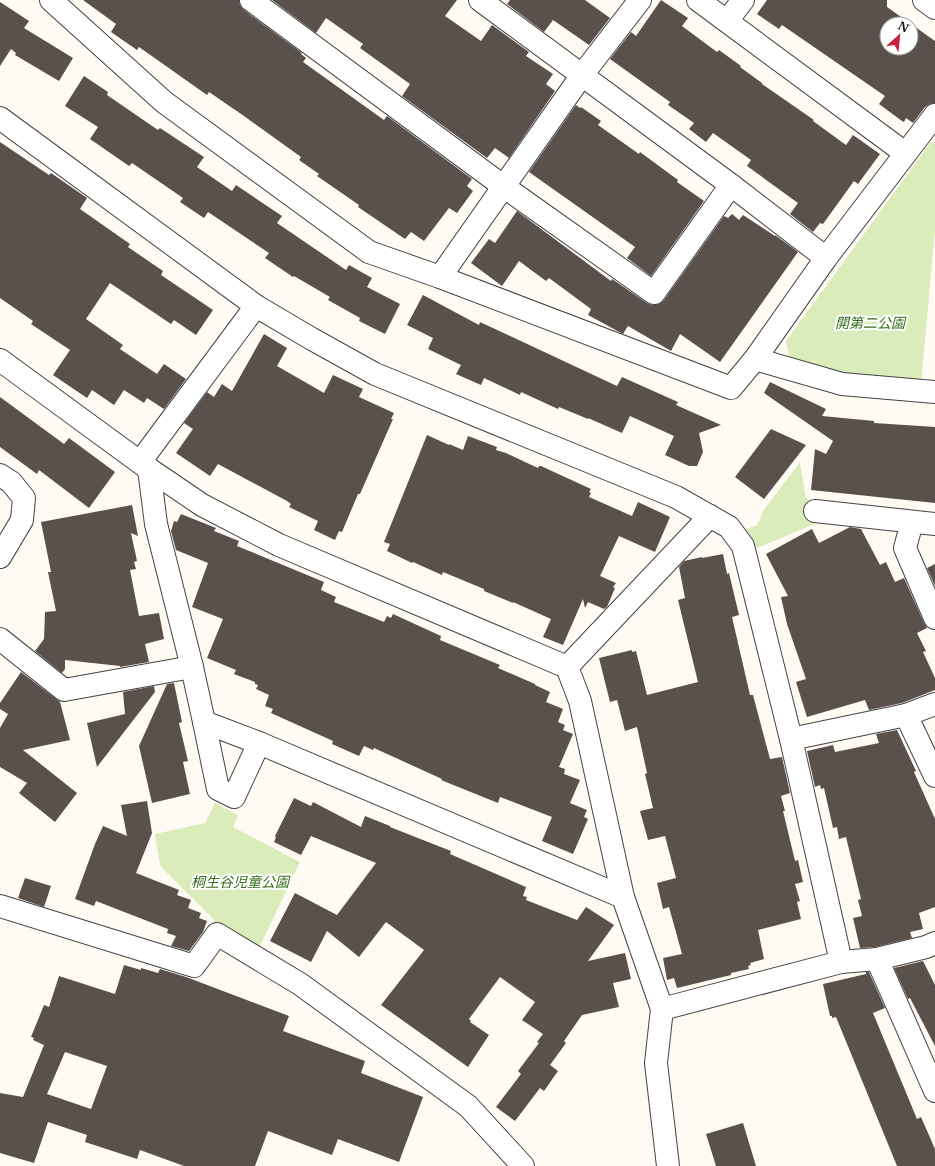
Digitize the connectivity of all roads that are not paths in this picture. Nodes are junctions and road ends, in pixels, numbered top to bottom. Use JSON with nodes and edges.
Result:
{"nodes":[{"id":1,"x":52,"y":0,"type":"edge"},
{"id":2,"x":251,"y":0,"type":"edge"},
{"id":3,"x":480,"y":0,"type":"edge"},
{"id":4,"x":640,"y":0,"type":"edge"},
{"id":5,"x":698,"y":0,"type":"edge"},
{"id":6,"x":743,"y":0,"type":"edge"},
{"id":7,"x":924,"y":0,"type":"edge"},
{"id":8,"x":935,"y":8,"type":"edge"},
{"id":9,"x":727,"y":21,"type":"junction"},
{"id":10,"x":582,"y":75,"type":"junction"},
{"id":11,"x":935,"y":114,"type":"edge"},
{"id":12,"x":0,"y":118,"type":"edge"},
{"id":13,"x":905,"y":153,"type":"junction"},
{"id":14,"x":732,"y":185,"type":"junction"},
{"id":15,"x":503,"y":186,"type":"junction"},
{"id":16,"x":826,"y":258,"type":"junction"},
{"id":17,"x":440,"y":277,"type":"junction"},
{"id":18,"x":256,"y":306,"type":"junction"},
{"id":19,"x":755,"y":359,"type":"junction"},
{"id":20,"x":0,"y":360,"type":"edge"},
{"id":21,"x":935,"y":392,"type":"edge"},
{"id":22,"x":145,"y":466,"type":"junction"},
{"id":23,"x":0,"y":475,"type":"edge"},
{"id":24,"x":815,"y":511,"type":"dead end"},
{"id":25,"x":710,"y":516,"type":"junction"},
{"id":26,"x":912,"y":522,"type":"junction"},
{"id":27,"x":935,"y":524,"type":"edge"},
{"id":28,"x":0,"y":557,"type":"edge"},
{"id":29,"x":935,"y":618,"type":"edge"},
{"id":30,"x":0,"y":639,"type":"edge"},
{"id":31,"x":192,"y":667,"type":"junction"},
{"id":32,"x":567,"y":667,"type":"junction"},
{"id":33,"x":935,"y":704,"type":"edge"},
{"id":34,"x":906,"y":715,"type":"junction"},
{"id":35,"x":204,"y":722,"type":"junction"},
{"id":36,"x":791,"y":739,"type":"junction"},
{"id":37,"x":259,"y":743,"type":"junction"},
{"id":38,"x":935,"y":776,"type":"edge"},
{"id":39,"x":623,"y":897,"type":"junction"},
{"id":40,"x":0,"y":906,"type":"edge"},
{"id":41,"x":935,"y":942,"type":"edge"},
{"id":42,"x":877,"y":959,"type":"junction"},
{"id":43,"x":841,"y":962,"type":"junction"},
{"id":44,"x":662,"y":1009,"type":"junction"},
{"id":45,"x":935,"y":1091,"type":"edge"},
{"id":46,"x":523,"y":1166,"type":"edge"},
{"id":47,"x":668,"y":1166,"type":"edge"}],
"edges":[{"from":1,"to":17,"type":"street"},
{"from":2,"to":15,"type":"street"},
{"from":3,"to":10,"type":"street"},
{"from":4,"to":10,"type":"street"},
{"from":5,"to":9,"type":"street"},
{"from":6,"to":9,"type":"street"},
{"from":7,"to":8,"type":"street"},
{"from":9,"to":13,"type":"street"},
{"from":10,"to":14,"type":"street"},
{"from":10,"to":15,"type":"street"},
{"from":11,"to":13,"type":"street"},
{"from":12,"to":18,"type":"street"},
{"from":13,"to":16,"type":"street"},
{"from":14,"to":15,"type":"street"},
{"from":14,"to":16,"type":"street"},
{"from":15,"to":17,"type":"street"},
{"from":16,"to":19,"type":"street"},
{"from":17,"to":19,"type":"street"},
{"from":18,"to":22,"type":"street"},
{"from":18,"to":25,"type":"street"},
{"from":19,"to":21,"type":"street"},
{"from":20,"to":22,"type":"street"},
{"from":22,"to":31,"type":"street"},
{"from":22,"to":32,"type":"street"},
{"from":23,"to":28,"type":"street"},
{"from":24,"to":26,"type":"street"},
{"from":25,"to":32,"type":"street"},
{"from":25,"to":36,"type":"street"},
{"from":26,"to":27,"type":"street"},
{"from":26,"to":29,"type":"street"},
{"from":30,"to":31,"type":"street"},
{"from":31,"to":35,"type":"street"},
{"from":32,"to":39,"type":"street"},
{"from":33,"to":34,"type":"street"},
{"from":34,"to":36,"type":"street"},
{"from":34,"to":38,"type":"street"},
{"from":35,"to":37,"type":"street"},
{"from":35,"to":37,"type":"street"},
{"from":36,"to":43,"type":"street"},
{"from":37,"to":39,"type":"street"},
{"from":39,"to":44,"type":"street"},
{"from":40,"to":46,"type":"street"},
{"from":41,"to":42,"type":"street"},
{"from":42,"to":43,"type":"street"},
{"from":42,"to":45,"type":"street"},
{"from":43,"to":44,"type":"street"},
{"from":44,"to":47,"type":"street"}]}
